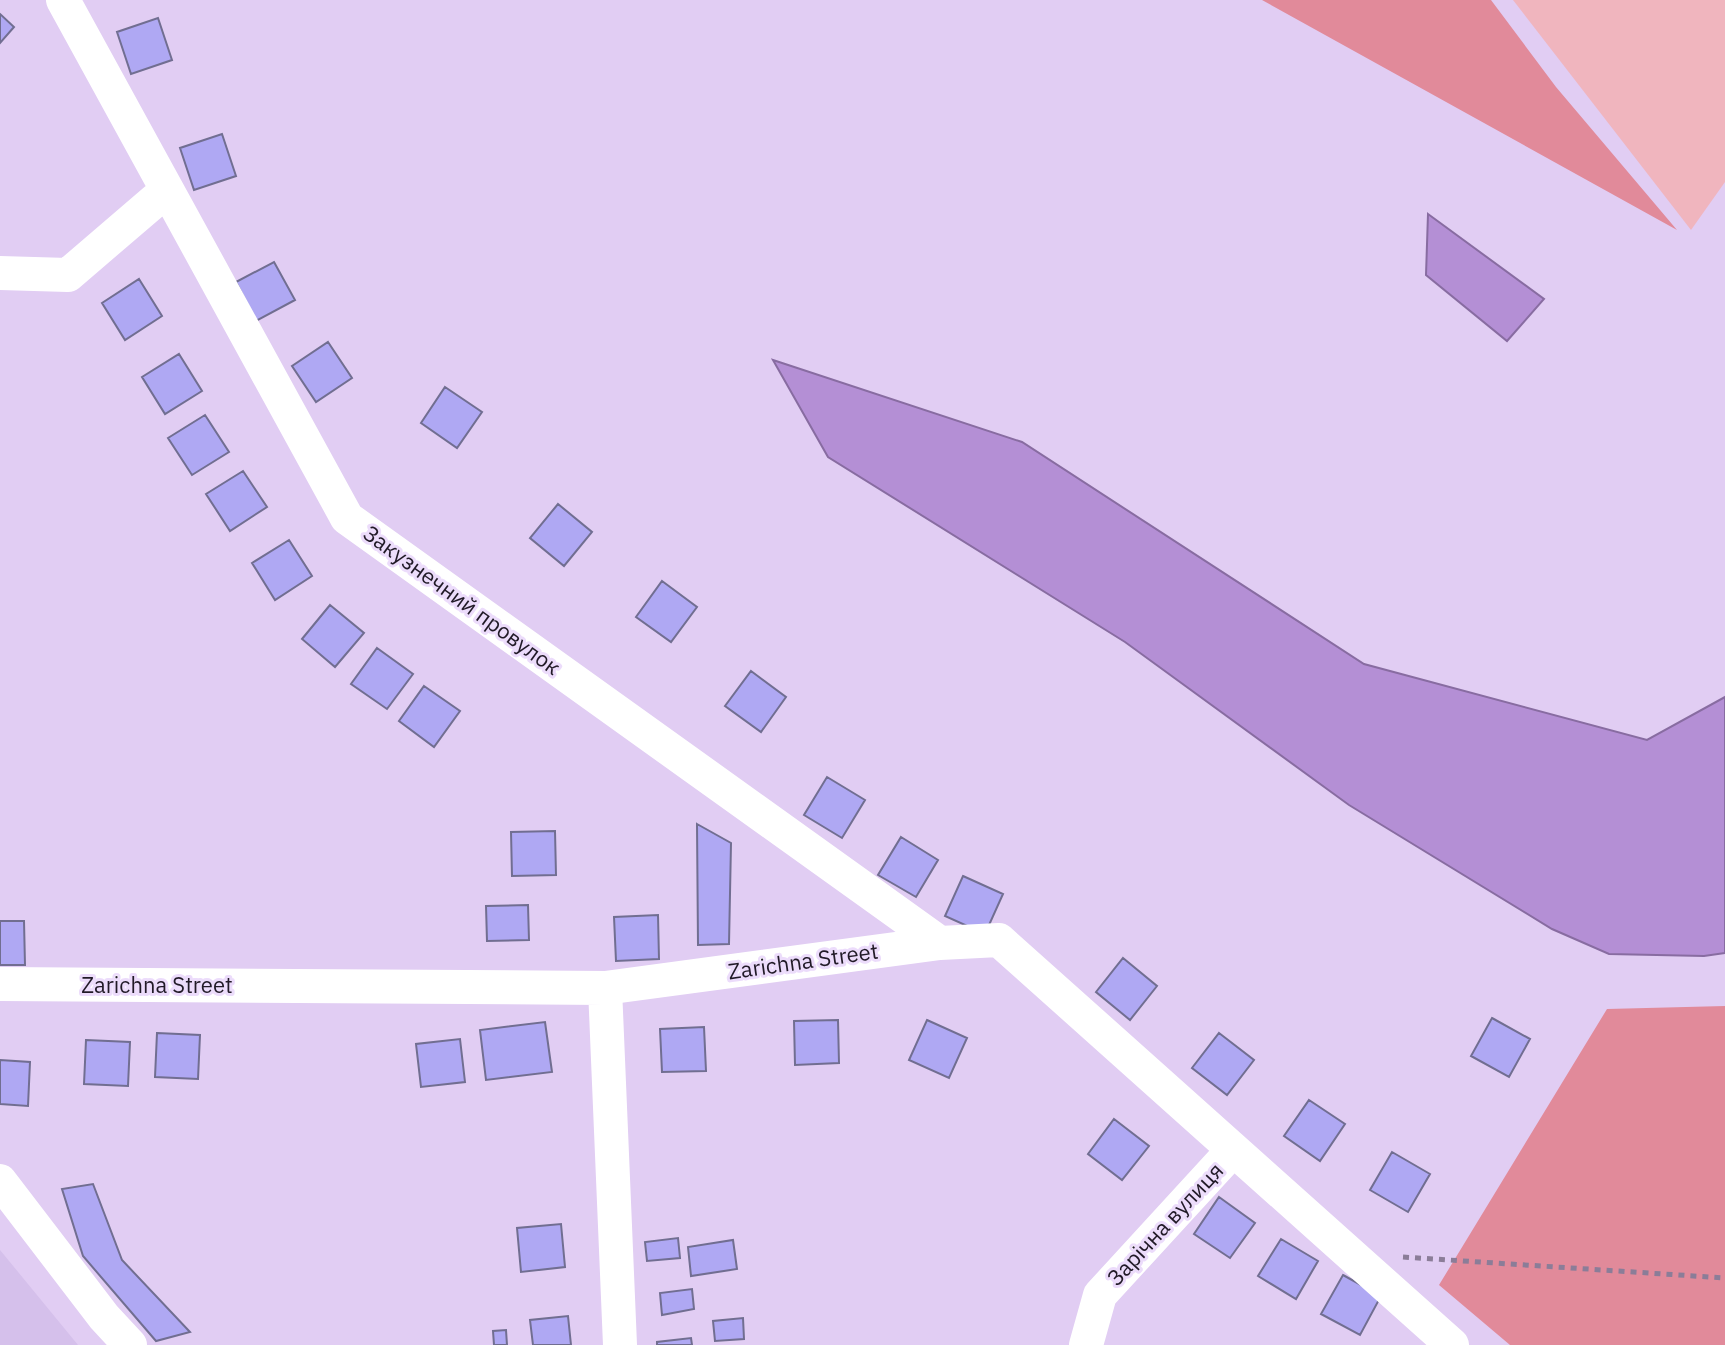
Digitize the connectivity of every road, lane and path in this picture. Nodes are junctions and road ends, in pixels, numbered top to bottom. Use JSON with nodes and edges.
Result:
{"nodes":[{"id":1,"x":63,"y":0,"type":"edge"},
{"id":2,"x":166,"y":191,"type":"junction"},
{"id":3,"x":0,"y":273,"type":"edge"},
{"id":4,"x":940,"y":943,"type":"junction"},
{"id":5,"x":0,"y":984,"type":"edge"},
{"id":6,"x":605,"y":988,"type":"junction"},
{"id":7,"x":1233,"y":1150,"type":"junction"},
{"id":8,"x":0,"y":1181,"type":"edge"},
{"id":9,"x":1350,"y":1253,"type":"junction"},
{"id":10,"x":1725,"y":1278,"type":"edge"},
{"id":11,"x":130,"y":1345,"type":"edge"},
{"id":12,"x":620,"y":1345,"type":"edge"},
{"id":13,"x":1086,"y":1345,"type":"edge"},
{"id":14,"x":1452,"y":1345,"type":"edge"}],
"edges":[{"from":1,"to":2,"type":"street","name":"Закузнечний провулок"},
{"from":2,"to":3,"type":"street"},
{"from":2,"to":4,"type":"street","name":"Закузнечний провулок"},
{"from":4,"to":6,"type":"street","name":"Zarichna Street"},
{"from":4,"to":7,"type":"street","name":"Zarichna Street"},
{"from":5,"to":6,"type":"street","name":"Zarichna Street"},
{"from":6,"to":12,"type":"street"},
{"from":7,"to":9,"type":"street","name":"Zarichna Street"},
{"from":7,"to":13,"type":"street","name":"Зарічна вулиця"},
{"from":8,"to":11,"type":"street"},
{"from":9,"to":10,"type":"path"},
{"from":9,"to":14,"type":"street","name":"Zarichna Street"}]}
